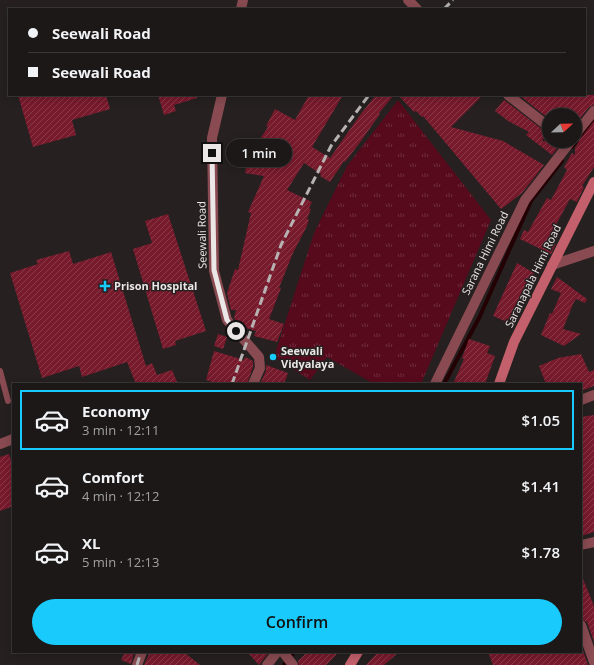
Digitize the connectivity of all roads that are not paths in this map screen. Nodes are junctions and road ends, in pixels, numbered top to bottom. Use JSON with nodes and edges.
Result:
{"nodes":[{"id":1,"x":408,"y":0,"type":"edge"},
{"id":2,"x":416,"y":8,"type":"edge"},
{"id":3,"x":222,"y":96,"type":"edge"},
{"id":4,"x":509,"y":96,"type":"edge"},
{"id":5,"x":594,"y":111,"type":"edge"},
{"id":6,"x":542,"y":122,"type":"edge"},
{"id":7,"x":582,"y":126,"type":"edge"},
{"id":8,"x":565,"y":148,"type":"edge"},
{"id":9,"x":594,"y":182,"type":"edge"},
{"id":10,"x":594,"y":251,"type":"edge"},
{"id":11,"x":552,"y":265,"type":"junction"},
{"id":12,"x":0,"y":372,"type":"edge"},
{"id":13,"x":253,"y":383,"type":"edge"},
{"id":14,"x":434,"y":383,"type":"edge"},
{"id":15,"x":499,"y":383,"type":"edge"},
{"id":16,"x":594,"y":395,"type":"edge"},
{"id":17,"x":582,"y":400,"type":"edge"},
{"id":18,"x":8,"y":401,"type":"dead end"},
{"id":19,"x":12,"y":439,"type":"edge"},
{"id":20,"x":0,"y":444,"type":"edge"},
{"id":21,"x":594,"y":542,"type":"edge"},
{"id":22,"x":582,"y":544,"type":"edge"},
{"id":23,"x":582,"y":628,"type":"edge"},
{"id":24,"x":142,"y":653,"type":"edge"},
{"id":25,"x":276,"y":653,"type":"edge"},
{"id":26,"x":284,"y":653,"type":"edge"},
{"id":27,"x":357,"y":653,"type":"edge"},
{"id":28,"x":594,"y":662,"type":"edge"},
{"id":29,"x":292,"y":664,"type":"edge"},
{"id":30,"x":137,"y":665,"type":"edge"},
{"id":31,"x":267,"y":665,"type":"edge"},
{"id":32,"x":350,"y":665,"type":"edge"}],
"edges":[{"from":1,"to":2,"type":"street"},
{"from":3,"to":13,"type":"street","name":"Seewali Road"},
{"from":4,"to":6,"type":"street"},
{"from":5,"to":7,"type":"street","name":"Sarana Himi Road"},
{"from":8,"to":14,"type":"street","name":"Sarana Himi Road"},
{"from":9,"to":11,"type":"street","name":"Saranapala Himi Road"},
{"from":10,"to":11,"type":"street"},
{"from":11,"to":15,"type":"street","name":"Saranapala Himi Road"},
{"from":12,"to":18,"type":"lane"},
{"from":16,"to":17,"type":"street"},
{"from":19,"to":20,"type":"street"},
{"from":21,"to":22,"type":"street"},
{"from":23,"to":28,"type":"street"},
{"from":24,"to":30,"type":"street"},
{"from":25,"to":31,"type":"street"},
{"from":26,"to":29,"type":"street"},
{"from":27,"to":32,"type":"street"}]}
